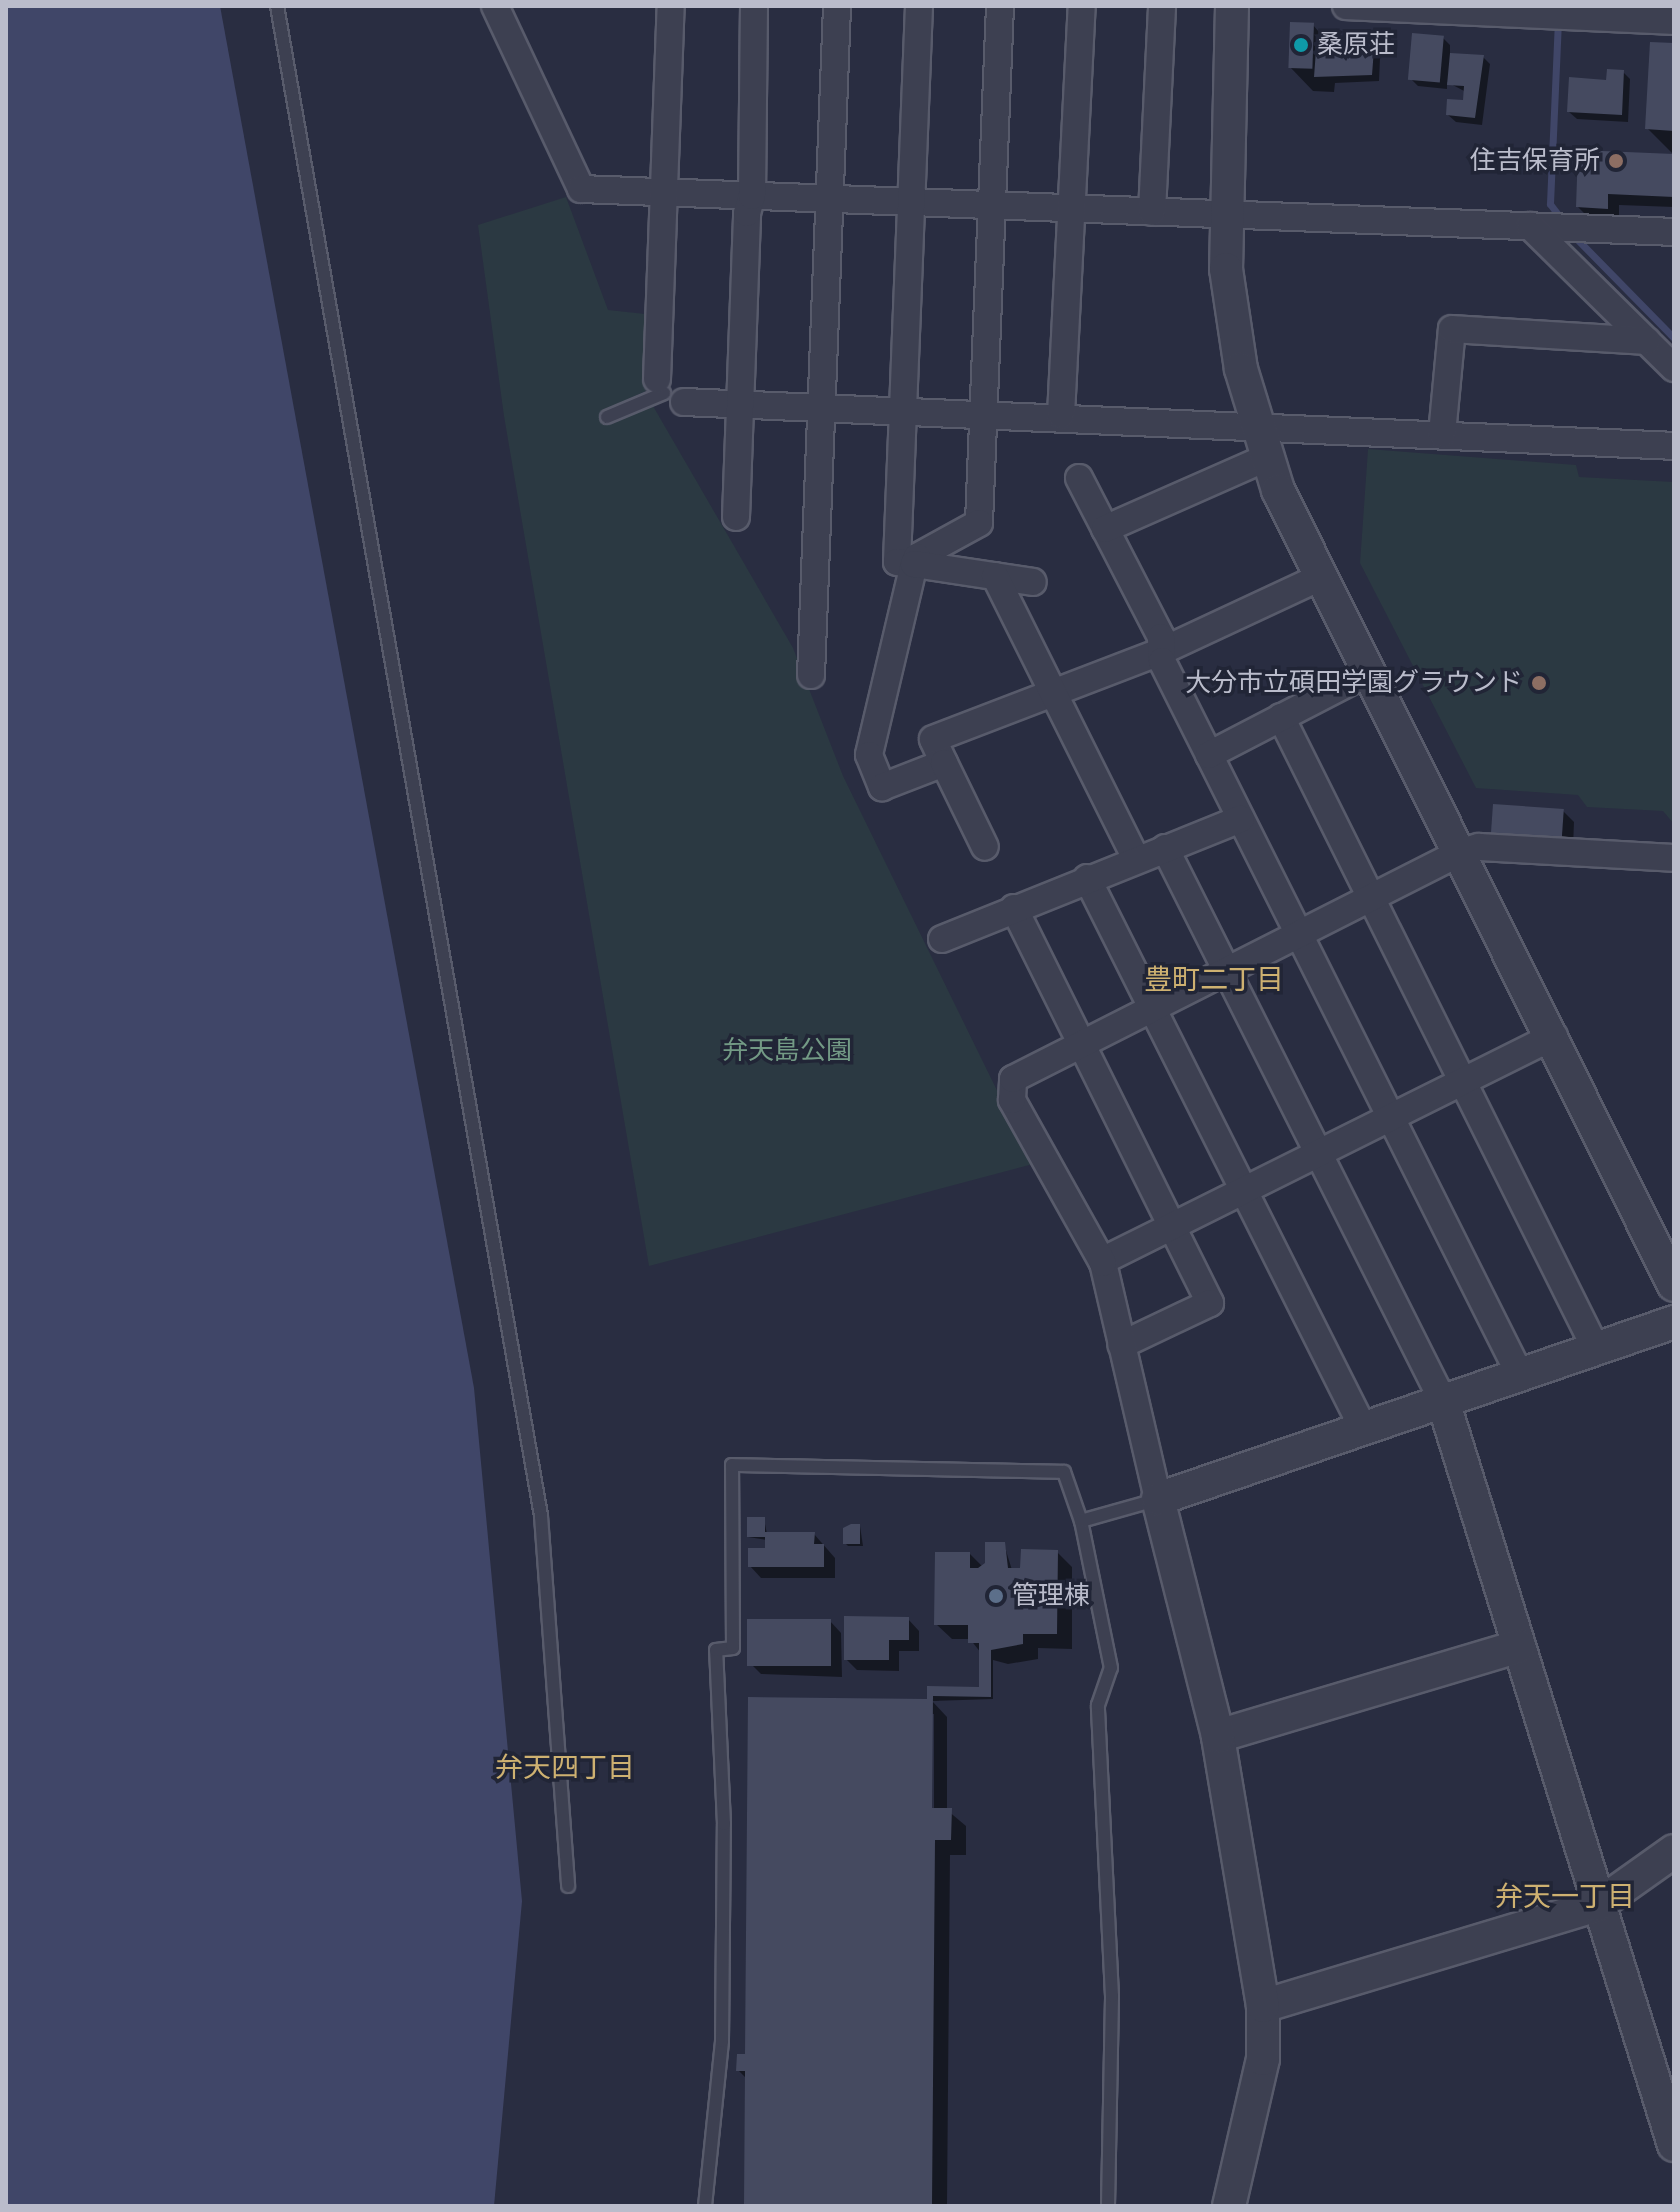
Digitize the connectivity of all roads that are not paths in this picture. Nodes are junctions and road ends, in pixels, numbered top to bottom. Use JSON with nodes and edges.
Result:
{"nodes":[{"id":1,"x":495,"y":6,"type":"edge"},
{"id":2,"x":671,"y":6,"type":"edge"},
{"id":3,"x":754,"y":6,"type":"edge"},
{"id":4,"x":837,"y":6,"type":"edge"},
{"id":5,"x":919,"y":6,"type":"edge"},
{"id":6,"x":1000,"y":6,"type":"edge"},
{"id":7,"x":1082,"y":6,"type":"edge"},
{"id":8,"x":1162,"y":6,"type":"edge"},
{"id":9,"x":1232,"y":6,"type":"edge"},
{"id":10,"x":1346,"y":6,"type":"edge"},
{"id":11,"x":279,"y":10,"type":"edge"},
{"id":12,"x":1674,"y":21,"type":"edge"},
{"id":13,"x":664,"y":193,"type":"junction"},
{"id":14,"x":752,"y":196,"type":"junction"},
{"id":15,"x":829,"y":199,"type":"junction"},
{"id":16,"x":911,"y":203,"type":"junction"},
{"id":17,"x":992,"y":206,"type":"junction"},
{"id":18,"x":1072,"y":209,"type":"junction"},
{"id":19,"x":1152,"y":212,"type":"junction"},
{"id":20,"x":1223,"y":215,"type":"junction"},
{"id":21,"x":1542,"y":227,"type":"junction"},
{"id":22,"x":1674,"y":232,"type":"edge"},
{"id":23,"x":1647,"y":341,"type":"junction"},
{"id":24,"x":1674,"y":368,"type":"edge"},
{"id":25,"x":668,"y":391,"type":"junction"},
{"id":26,"x":739,"y":403,"type":"junction"},
{"id":27,"x":821,"y":405,"type":"junction"},
{"id":28,"x":903,"y":408,"type":"junction"},
{"id":29,"x":983,"y":412,"type":"junction"},
{"id":30,"x":1061,"y":415,"type":"junction"},
{"id":31,"x":607,"y":417,"type":"dead end"},
{"id":32,"x":1257,"y":424,"type":"junction"},
{"id":33,"x":1442,"y":434,"type":"junction"},
{"id":34,"x":1674,"y":446,"type":"edge"},
{"id":35,"x":1268,"y":457,"type":"junction"},
{"id":36,"x":1079,"y":478,"type":"dead end"},
{"id":37,"x":736,"y":517,"type":"dead end"},
{"id":38,"x":1105,"y":529,"type":"junction"},
{"id":39,"x":914,"y":564,"type":"junction"},
{"id":40,"x":995,"y":576,"type":"junction"},
{"id":41,"x":1321,"y":577,"type":"junction"},
{"id":42,"x":1033,"y":582,"type":"dead end"},
{"id":43,"x":1162,"y":651,"type":"junction"},
{"id":44,"x":1369,"y":672,"type":"junction"},
{"id":45,"x":811,"y":675,"type":"dead end"},
{"id":46,"x":1053,"y":693,"type":"junction"},
{"id":47,"x":1281,"y":717,"type":"junction"},
{"id":48,"x":1209,"y":755,"type":"junction"},
{"id":49,"x":944,"y":763,"type":"junction"},
{"id":50,"x":1241,"y":819,"type":"junction"},
{"id":51,"x":985,"y":847,"type":"dead end"},
{"id":52,"x":1165,"y":848,"type":"junction"},
{"id":53,"x":1461,"y":852,"type":"junction"},
{"id":54,"x":1674,"y":858,"type":"edge"},
{"id":55,"x":1136,"y":859,"type":"junction"},
{"id":56,"x":1087,"y":878,"type":"junction"},
{"id":57,"x":1371,"y":898,"type":"junction"},
{"id":58,"x":1014,"y":908,"type":"junction"},
{"id":59,"x":1299,"y":934,"type":"junction"},
{"id":60,"x":942,"y":939,"type":"dead end"},
{"id":61,"x":1226,"y":971,"type":"junction"},
{"id":62,"x":1153,"y":1007,"type":"junction"},
{"id":63,"x":1554,"y":1036,"type":"junction"},
{"id":64,"x":1081,"y":1045,"type":"junction"},
{"id":65,"x":1463,"y":1082,"type":"junction"},
{"id":66,"x":1391,"y":1117,"type":"junction"},
{"id":67,"x":1318,"y":1153,"type":"junction"},
{"id":68,"x":1246,"y":1189,"type":"junction"},
{"id":69,"x":1172,"y":1226,"type":"junction"},
{"id":70,"x":1102,"y":1261,"type":"junction"},
{"id":71,"x":1671,"y":1264,"type":"edge"},
{"id":72,"x":1674,"y":1322,"type":"edge"},
{"id":73,"x":1121,"y":1345,"type":"junction"},
{"id":74,"x":1596,"y":1349,"type":"junction"},
{"id":75,"x":1520,"y":1375,"type":"junction"},
{"id":76,"x":1443,"y":1401,"type":"junction"},
{"id":77,"x":1363,"y":1428,"type":"junction"},
{"id":78,"x":1158,"y":1499,"type":"junction"},
{"id":79,"x":1081,"y":1521,"type":"junction"},
{"id":80,"x":1519,"y":1646,"type":"junction"},
{"id":81,"x":1218,"y":1736,"type":"junction"},
{"id":82,"x":1674,"y":1851,"type":"edge"},
{"id":83,"x":568,"y":1886,"type":"dead end"},
{"id":84,"x":1598,"y":1905,"type":"junction"},
{"id":85,"x":1263,"y":2006,"type":"junction"},
{"id":86,"x":1674,"y":2145,"type":"edge"},
{"id":87,"x":705,"y":2206,"type":"edge"},
{"id":88,"x":1108,"y":2206,"type":"edge"},
{"id":89,"x":1229,"y":2206,"type":"edge"}],
"edges":[{"from":1,"to":13,"type":"street"},
{"from":2,"to":13,"type":"street"},
{"from":3,"to":14,"type":"street"},
{"from":4,"to":15,"type":"street"},
{"from":5,"to":16,"type":"street"},
{"from":6,"to":17,"type":"street"},
{"from":7,"to":18,"type":"street"},
{"from":8,"to":19,"type":"street"},
{"from":9,"to":20,"type":"street"},
{"from":10,"to":12,"type":"street"},
{"from":11,"to":83,"type":"lane"},
{"from":13,"to":14,"type":"street"},
{"from":13,"to":25,"type":"street"},
{"from":14,"to":15,"type":"street"},
{"from":14,"to":26,"type":"street"},
{"from":15,"to":16,"type":"street"},
{"from":15,"to":27,"type":"street"},
{"from":16,"to":17,"type":"street"},
{"from":16,"to":28,"type":"street"},
{"from":17,"to":18,"type":"street"},
{"from":17,"to":29,"type":"street"},
{"from":18,"to":19,"type":"street"},
{"from":18,"to":30,"type":"street"},
{"from":19,"to":20,"type":"street"},
{"from":20,"to":21,"type":"street"},
{"from":20,"to":32,"type":"street"},
{"from":21,"to":22,"type":"street"},
{"from":21,"to":23,"type":"street"},
{"from":23,"to":24,"type":"street"},
{"from":23,"to":33,"type":"street"},
{"from":25,"to":26,"type":"street"},
{"from":25,"to":31,"type":"lane"},
{"from":26,"to":27,"type":"street"},
{"from":26,"to":37,"type":"street"},
{"from":27,"to":28,"type":"street"},
{"from":27,"to":45,"type":"street"},
{"from":28,"to":29,"type":"street"},
{"from":28,"to":39,"type":"street"},
{"from":29,"to":30,"type":"street"},
{"from":29,"to":39,"type":"street"},
{"from":30,"to":32,"type":"street"},
{"from":32,"to":33,"type":"street"},
{"from":32,"to":35,"type":"street"},
{"from":33,"to":34,"type":"street"},
{"from":35,"to":38,"type":"street"},
{"from":35,"to":41,"type":"street"},
{"from":36,"to":38,"type":"street"},
{"from":38,"to":43,"type":"street"},
{"from":39,"to":40,"type":"street"},
{"from":39,"to":49,"type":"street"},
{"from":40,"to":42,"type":"street"},
{"from":40,"to":46,"type":"street"},
{"from":41,"to":43,"type":"street"},
{"from":41,"to":44,"type":"street"},
{"from":43,"to":46,"type":"street"},
{"from":43,"to":48,"type":"street"},
{"from":44,"to":47,"type":"street"},
{"from":44,"to":53,"type":"street"},
{"from":46,"to":49,"type":"street"},
{"from":46,"to":55,"type":"street"},
{"from":47,"to":48,"type":"street"},
{"from":47,"to":57,"type":"street"},
{"from":48,"to":50,"type":"street"},
{"from":49,"to":51,"type":"street"},
{"from":50,"to":52,"type":"street"},
{"from":50,"to":59,"type":"street"},
{"from":52,"to":55,"type":"street"},
{"from":52,"to":61,"type":"street"},
{"from":53,"to":54,"type":"street"},
{"from":53,"to":57,"type":"street"},
{"from":53,"to":63,"type":"street"},
{"from":55,"to":56,"type":"street"},
{"from":56,"to":58,"type":"street"},
{"from":56,"to":62,"type":"street"},
{"from":57,"to":59,"type":"street"},
{"from":57,"to":65,"type":"street"},
{"from":58,"to":60,"type":"street"},
{"from":58,"to":64,"type":"street"},
{"from":59,"to":61,"type":"street"},
{"from":59,"to":66,"type":"street"},
{"from":61,"to":62,"type":"street"},
{"from":61,"to":67,"type":"street"},
{"from":62,"to":64,"type":"street"},
{"from":62,"to":68,"type":"street"},
{"from":63,"to":65,"type":"street"},
{"from":63,"to":71,"type":"street"},
{"from":64,"to":69,"type":"street"},
{"from":64,"to":70,"type":"street"},
{"from":65,"to":66,"type":"street"},
{"from":65,"to":74,"type":"street"},
{"from":66,"to":67,"type":"street"},
{"from":66,"to":75,"type":"street"},
{"from":67,"to":68,"type":"street"},
{"from":67,"to":76,"type":"street"},
{"from":68,"to":69,"type":"street"},
{"from":68,"to":77,"type":"street"},
{"from":69,"to":70,"type":"street"},
{"from":69,"to":73,"type":"street"},
{"from":70,"to":73,"type":"street"},
{"from":72,"to":74,"type":"street"},
{"from":73,"to":78,"type":"street"},
{"from":74,"to":75,"type":"street"},
{"from":75,"to":76,"type":"street"},
{"from":76,"to":77,"type":"street"},
{"from":76,"to":80,"type":"street"},
{"from":77,"to":78,"type":"street"},
{"from":78,"to":79,"type":"lane"},
{"from":78,"to":81,"type":"street"},
{"from":79,"to":87,"type":"lane"},
{"from":79,"to":88,"type":"lane"},
{"from":80,"to":81,"type":"street"},
{"from":80,"to":84,"type":"street"},
{"from":81,"to":85,"type":"street"},
{"from":82,"to":84,"type":"street"},
{"from":84,"to":85,"type":"street"},
{"from":84,"to":86,"type":"street"},
{"from":85,"to":89,"type":"street"}]}
